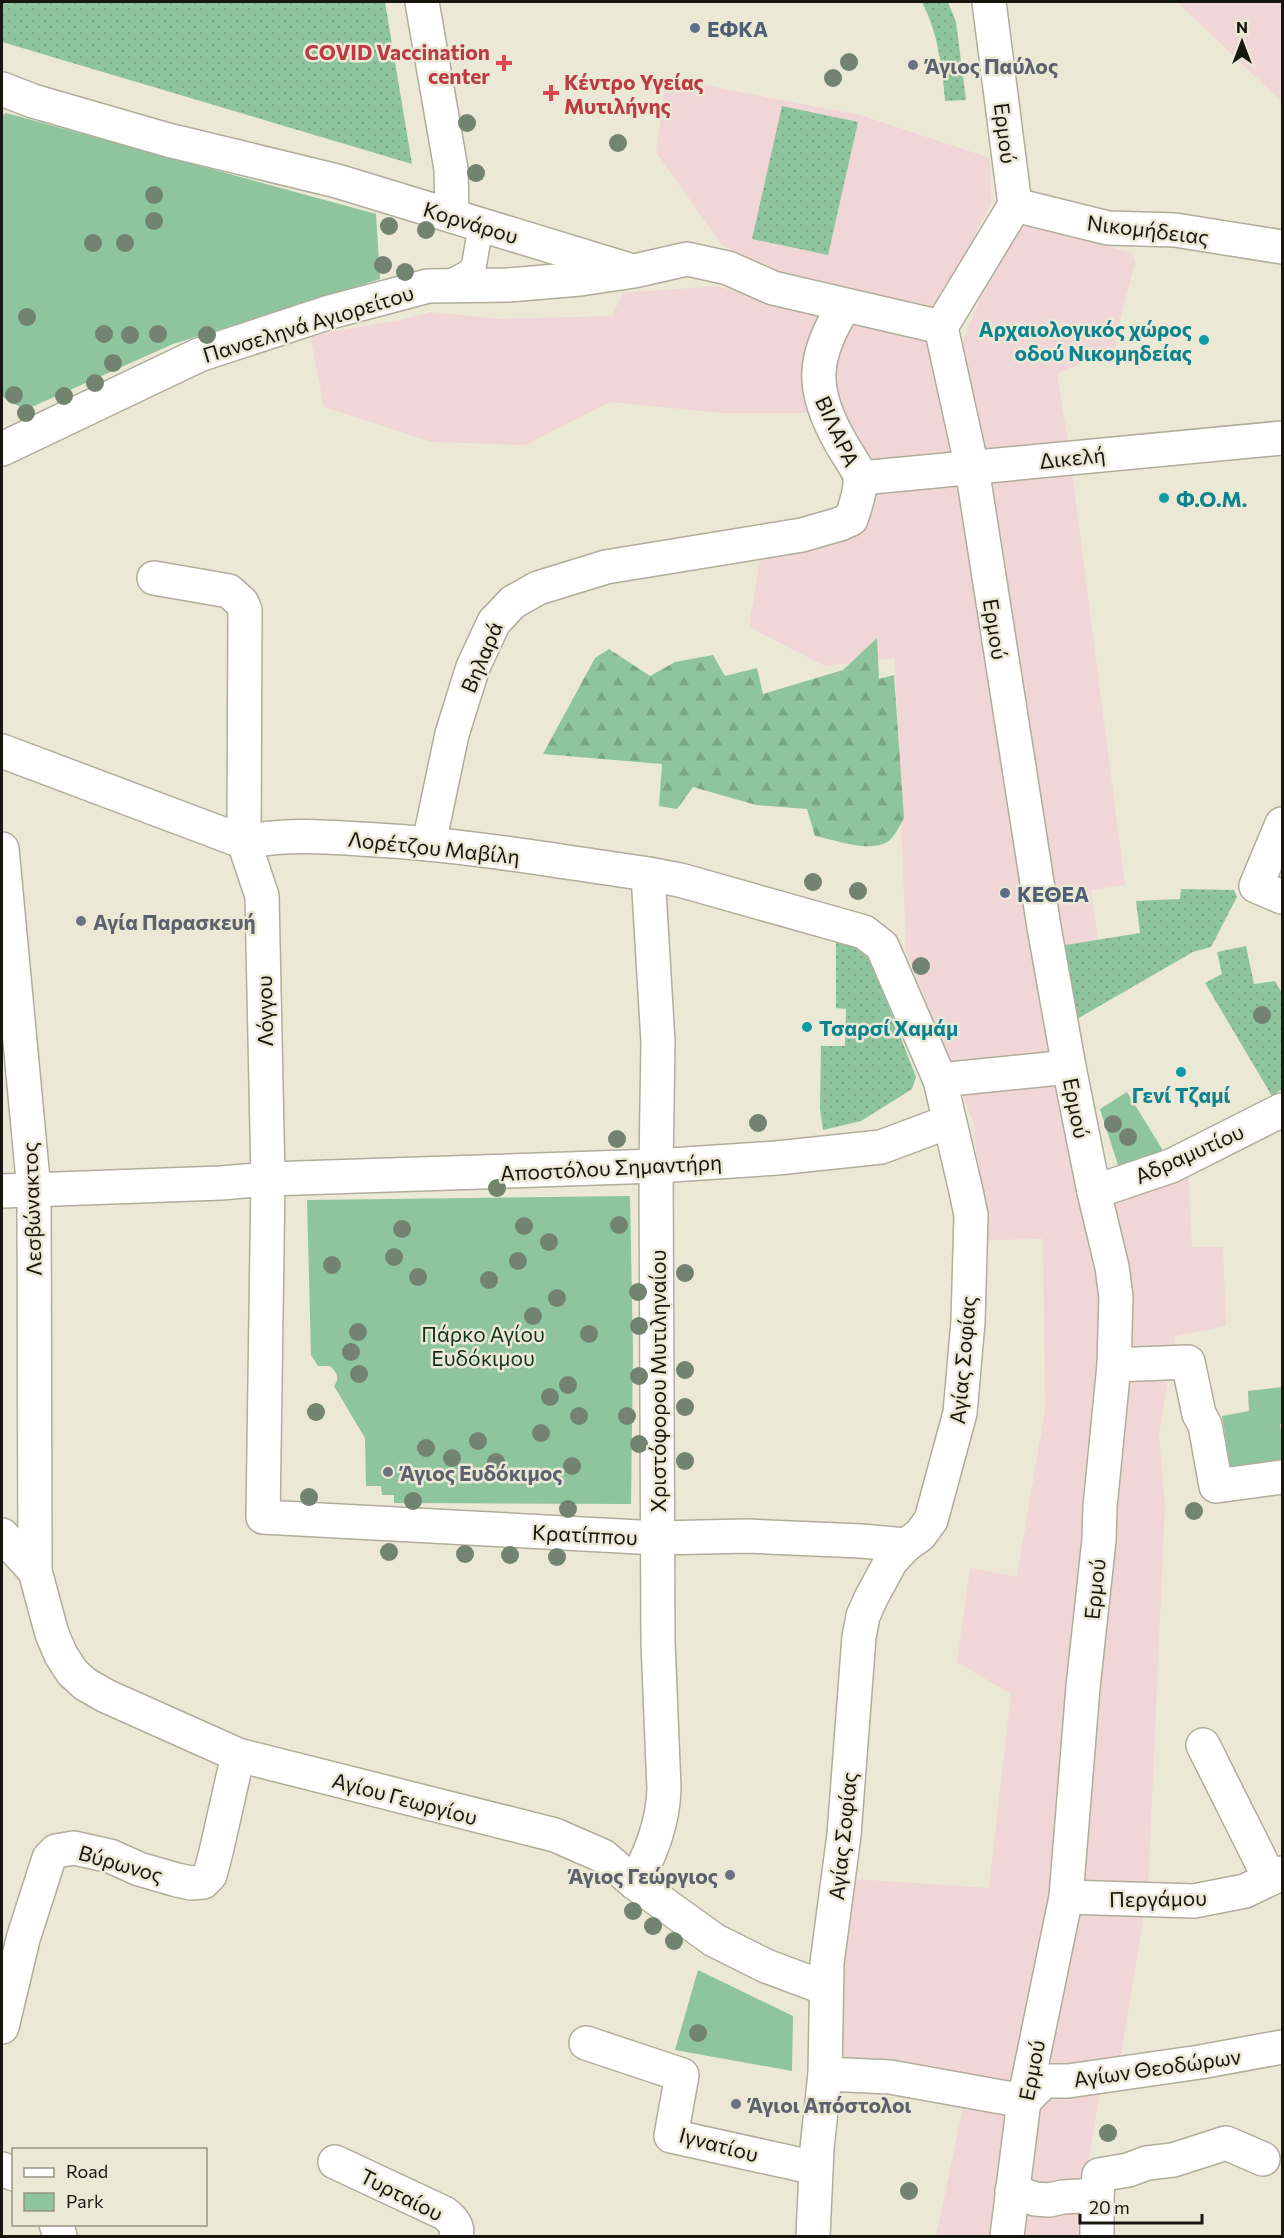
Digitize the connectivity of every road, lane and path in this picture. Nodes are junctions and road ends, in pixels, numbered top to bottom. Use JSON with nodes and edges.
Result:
{"nodes":[{"id":1,"x":422,"y":2,"type":"edge"},
{"id":2,"x":989,"y":2,"type":"edge"},
{"id":3,"x":2,"y":89,"type":"edge"},
{"id":4,"x":1015,"y":205,"type":"junction"},
{"id":5,"x":460,"y":218,"type":"junction"},
{"id":6,"x":1282,"y":247,"type":"edge"},
{"id":7,"x":634,"y":271,"type":"junction"},
{"id":8,"x":445,"y":285,"type":"junction"},
{"id":9,"x":844,"y":306,"type":"junction"},
{"id":10,"x":942,"y":327,"type":"junction"},
{"id":11,"x":1282,"y":438,"type":"edge"},
{"id":12,"x":2,"y":449,"type":"edge"},
{"id":13,"x":972,"y":468,"type":"junction"},
{"id":14,"x":861,"y":478,"type":"junction"},
{"id":15,"x":742,"y":545,"type":"joint"},
{"id":16,"x":154,"y":578,"type":"dead end"},
{"id":17,"x":2,"y":751,"type":"edge"},
{"id":18,"x":1282,"y":824,"type":"edge"},
{"id":19,"x":244,"y":842,"type":"junction"},
{"id":20,"x":429,"y":843,"type":"junction"},
{"id":21,"x":2,"y":864,"type":"edge"},
{"id":22,"x":648,"y":874,"type":"junction"},
{"id":23,"x":1269,"y":892,"type":"edge"},
{"id":24,"x":874,"y":938,"type":"joint"},
{"id":25,"x":1069,"y":1067,"type":"junction"},
{"id":26,"x":940,"y":1080,"type":"junction"},
{"id":27,"x":1282,"y":1110,"type":"edge"},
{"id":28,"x":948,"y":1122,"type":"junction"},
{"id":29,"x":656,"y":1166,"type":"junction"},
{"id":30,"x":268,"y":1179,"type":"junction"},
{"id":31,"x":2,"y":1191,"type":"edge"},
{"id":32,"x":34,"y":1191,"type":"junction"},
{"id":33,"x":1094,"y":1192,"type":"junction"},
{"id":34,"x":1114,"y":1365,"type":"junction"},
{"id":35,"x":1282,"y":1477,"type":"edge"},
{"id":36,"x":263,"y":1518,"type":"joint"},
{"id":37,"x":2,"y":1535,"type":"edge"},
{"id":38,"x":658,"y":1538,"type":"junction"},
{"id":39,"x":906,"y":1545,"type":"junction"},
{"id":40,"x":35,"y":1571,"type":"junction"},
{"id":41,"x":1203,"y":1745,"type":"dead end"},
{"id":42,"x":238,"y":1755,"type":"junction"},
{"id":43,"x":1276,"y":1876,"type":"edge"},
{"id":44,"x":635,"y":1883,"type":"junction"},
{"id":45,"x":1066,"y":1897,"type":"junction"},
{"id":46,"x":825,"y":1988,"type":"junction"},
{"id":47,"x":2,"y":2026,"type":"edge"},
{"id":48,"x":586,"y":2043,"type":"dead end"},
{"id":49,"x":1282,"y":2047,"type":"edge"},
{"id":50,"x":825,"y":2074,"type":"junction"},
{"id":51,"x":1024,"y":2101,"type":"junction"},
{"id":52,"x":1263,"y":2159,"type":"dead end"},
{"id":53,"x":335,"y":2162,"type":"dead end"},
{"id":54,"x":816,"y":2168,"type":"junction"},
{"id":55,"x":1012,"y":2191,"type":"junction"},
{"id":56,"x":1097,"y":2195,"type":"junction"},
{"id":57,"x":999,"y":2235,"type":"edge"},
{"id":58,"x":456,"y":2236,"type":"edge"},
{"id":59,"x":813,"y":2236,"type":"edge"},
{"id":60,"x":1097,"y":2236,"type":"edge"}],
"edges":[{"from":1,"to":5,"type":"street"},
{"from":2,"to":4,"type":"street","name":"Ερμού"},
{"from":3,"to":5,"type":"street","name":"Κορνάρου"},
{"from":4,"to":6,"type":"street","name":"Νικομήδειας"},
{"from":4,"to":10,"type":"street"},
{"from":5,"to":7,"type":"street","name":"Κορνάρου"},
{"from":5,"to":8,"type":"lane"},
{"from":7,"to":8,"type":"street","name":"Πανσεληνά Αγιορείτου"},
{"from":7,"to":9,"type":"street","name":"Κορνάρου"},
{"from":8,"to":12,"type":"street","name":"Πανσεληνά Αγιορείτου"},
{"from":9,"to":10,"type":"street","name":"Κορνάρου"},
{"from":9,"to":14,"type":"street","name":"ΒΙΛΑΡΑ"},
{"from":10,"to":13,"type":"street","name":"Ερμού"},
{"from":11,"to":13,"type":"street","name":"Δικελή"},
{"from":13,"to":14,"type":"street","name":"Δικελή"},
{"from":13,"to":25,"type":"street","name":"Ερμού"},
{"from":14,"to":15,"type":"street","name":"ΒΙΛΑΡΑ"},
{"from":15,"to":20,"type":"street","name":"Βηλαρά"},
{"from":16,"to":19,"type":"street","name":"Λόγγου"},
{"from":17,"to":19,"type":"street"},
{"from":18,"to":23,"type":"street"},
{"from":19,"to":20,"type":"street","name":"Λορέτζου Μαβίλη"},
{"from":19,"to":30,"type":"street","name":"Λόγγου"},
{"from":20,"to":22,"type":"street","name":"Λορέτζου Μαβίλη"},
{"from":21,"to":32,"type":"street","name":"Λεσβώνακτος"},
{"from":22,"to":24,"type":"street","name":"Λορέτζου Μαβίλη"},
{"from":22,"to":29,"type":"street","name":"Χριστόφορου Μυτιληναίου"},
{"from":24,"to":26,"type":"street","name":"Αγίας Σοφίας"},
{"from":25,"to":26,"type":"street"},
{"from":25,"to":33,"type":"street","name":"Ερμού"},
{"from":26,"to":28,"type":"street","name":"Αγίας Σοφίας"},
{"from":27,"to":33,"type":"street","name":"Αδραμυτίου"},
{"from":28,"to":29,"type":"street","name":"Αποστόλου Σημαντήρη"},
{"from":28,"to":39,"type":"street","name":"Αγίας Σοφίας"},
{"from":29,"to":30,"type":"street","name":"Αποστόλου Σημαντήρη"},
{"from":29,"to":38,"type":"street","name":"Χριστόφορου Μυτιληναίου"},
{"from":30,"to":32,"type":"street","name":"Αποστόλου Σημαντήρη"},
{"from":30,"to":36,"type":"street","name":"Λόγγου"},
{"from":31,"to":32,"type":"street","name":"Αποστόλου Σημαντήρη"},
{"from":32,"to":40,"type":"street","name":"Λεσβώνακτος"},
{"from":33,"to":34,"type":"street","name":"Ερμού"},
{"from":34,"to":35,"type":"street"},
{"from":34,"to":45,"type":"street","name":"Ερμού"},
{"from":36,"to":38,"type":"street","name":"Κρατίππου"},
{"from":37,"to":40,"type":"street"},
{"from":38,"to":39,"type":"street","name":"Κρατίππου"},
{"from":38,"to":44,"type":"street","name":"Χριστόφορου Μυτιληναίου"},
{"from":39,"to":46,"type":"street","name":"Αγίας Σοφίας"},
{"from":40,"to":42,"type":"street","name":"Αγίου Γεωργίου"},
{"from":41,"to":43,"type":"street"},
{"from":42,"to":44,"type":"street","name":"Αγίου Γεωργίου"},
{"from":42,"to":47,"type":"street","name":"Βύρωνος"},
{"from":43,"to":45,"type":"street","name":"Περγάμου"},
{"from":44,"to":46,"type":"street","name":"Αγίου Γεωργίου"},
{"from":45,"to":51,"type":"street","name":"Ερμού"},
{"from":46,"to":50,"type":"street"},
{"from":48,"to":54,"type":"street","name":"Ιγνατίου"},
{"from":49,"to":51,"type":"street","name":"Αγίων Θεοδώρων"},
{"from":50,"to":51,"type":"street"},
{"from":50,"to":54,"type":"street"},
{"from":51,"to":55,"type":"street","name":"Ερμού"},
{"from":52,"to":56,"type":"street"},
{"from":53,"to":58,"type":"street","name":"Τυρταίου"},
{"from":54,"to":59,"type":"street"},
{"from":55,"to":56,"type":"street"},
{"from":55,"to":57,"type":"street","name":"Ερμού"},
{"from":56,"to":60,"type":"street"}]}
